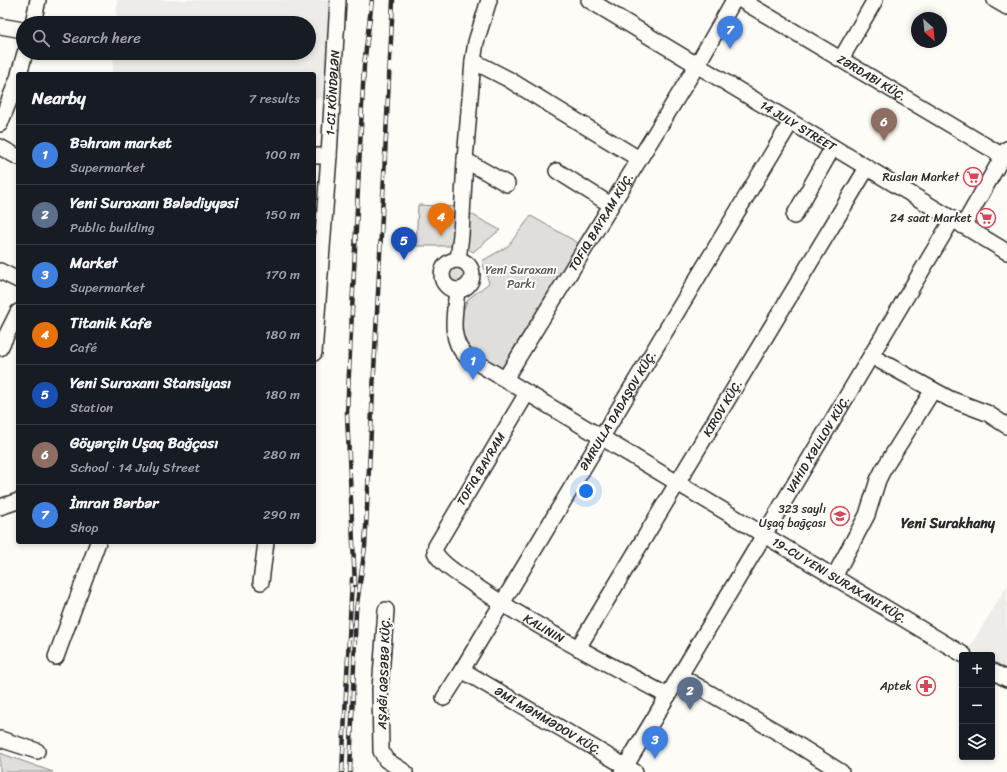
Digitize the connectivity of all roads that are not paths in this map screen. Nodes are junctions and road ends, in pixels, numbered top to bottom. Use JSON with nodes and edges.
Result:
{"nodes":[{"id":1,"x":38,"y":0,"type":"edge"},
{"id":2,"x":338,"y":0,"type":"edge"},
{"id":3,"x":489,"y":0,"type":"edge"},
{"id":4,"x":589,"y":0,"type":"edge"},
{"id":5,"x":734,"y":0,"type":"edge"},
{"id":6,"x":741,"y":0,"type":"edge"},
{"id":7,"x":875,"y":0,"type":"edge"},
{"id":8,"x":995,"y":0,"type":"edge"},
{"id":9,"x":1007,"y":7,"type":"edge"},
{"id":10,"x":35,"y":16,"type":"edge"},
{"id":11,"x":0,"y":26,"type":"edge"},
{"id":12,"x":16,"y":29,"type":"edge"},
{"id":13,"x":841,"y":59,"type":"junction"},
{"id":14,"x":23,"y":60,"type":"edge"},
{"id":15,"x":473,"y":61,"type":"junction"},
{"id":16,"x":697,"y":65,"type":"junction"},
{"id":17,"x":20,"y":72,"type":"edge"},
{"id":18,"x":16,"y":84,"type":"edge"},
{"id":19,"x":791,"y":122,"type":"junction"},
{"id":20,"x":0,"y":124,"type":"edge"},
{"id":21,"x":0,"y":147,"type":"edge"},
{"id":22,"x":833,"y":147,"type":"junction"},
{"id":23,"x":1005,"y":152,"type":"edge"},
{"id":24,"x":16,"y":156,"type":"edge"},
{"id":25,"x":316,"y":156,"type":"edge"},
{"id":26,"x":329,"y":156,"type":"junction"},
{"id":27,"x":639,"y":159,"type":"junction"},
{"id":28,"x":465,"y":160,"type":"junction"},
{"id":29,"x":868,"y":168,"type":"junction"},
{"id":30,"x":557,"y":171,"type":"dead end"},
{"id":31,"x":507,"y":184,"type":"dead end"},
{"id":32,"x":611,"y":205,"type":"junction"},
{"id":33,"x":794,"y":216,"type":"dead end"},
{"id":34,"x":958,"y":223,"type":"junction"},
{"id":35,"x":1007,"y":252,"type":"edge"},
{"id":36,"x":458,"y":260,"type":"junction"},
{"id":37,"x":0,"y":271,"type":"edge"},
{"id":38,"x":317,"y":277,"type":"edge"},
{"id":39,"x":16,"y":279,"type":"edge"},
{"id":40,"x":457,"y":290,"type":"junction"},
{"id":41,"x":316,"y":302,"type":"edge"},
{"id":42,"x":16,"y":316,"type":"edge"},
{"id":43,"x":0,"y":348,"type":"edge"},
{"id":44,"x":871,"y":356,"type":"junction"},
{"id":45,"x":504,"y":380,"type":"junction"},
{"id":46,"x":933,"y":390,"type":"junction"},
{"id":47,"x":527,"y":393,"type":"junction"},
{"id":48,"x":1007,"y":426,"type":"edge"},
{"id":49,"x":601,"y":438,"type":"junction"},
{"id":50,"x":677,"y":483,"type":"junction"},
{"id":51,"x":16,"y":502,"type":"edge"},
{"id":52,"x":0,"y":507,"type":"edge"},
{"id":53,"x":764,"y":535,"type":"junction"},
{"id":54,"x":97,"y":544,"type":"edge"},
{"id":55,"x":266,"y":544,"type":"edge"},
{"id":56,"x":436,"y":546,"type":"joint"},
{"id":57,"x":834,"y":578,"type":"junction"},
{"id":58,"x":261,"y":582,"type":"dead end"},
{"id":59,"x":502,"y":603,"type":"junction"},
{"id":60,"x":386,"y":610,"type":"dead end"},
{"id":61,"x":578,"y":648,"type":"junction"},
{"id":62,"x":959,"y":652,"type":"edge"},
{"id":63,"x":56,"y":657,"type":"dead end"},
{"id":64,"x":462,"y":670,"type":"junction"},
{"id":65,"x":995,"y":673,"type":"edge"},
{"id":66,"x":680,"y":676,"type":"junction"},
{"id":67,"x":1007,"y":679,"type":"edge"},
{"id":68,"x":668,"y":696,"type":"junction"},
{"id":69,"x":444,"y":698,"type":"dead end"},
{"id":70,"x":0,"y":739,"type":"edge"},
{"id":71,"x":37,"y":751,"type":"dead end"},
{"id":72,"x":627,"y":770,"type":"edge"},
{"id":73,"x":405,"y":772,"type":"edge"},
{"id":74,"x":841,"y":772,"type":"edge"}],
"edges":[{"from":1,"to":10,"type":"street"},
{"from":2,"to":26,"type":"street","name":"1-CI KÖNDƏLƏN"},
{"from":3,"to":15,"type":"street"},
{"from":4,"to":16,"type":"street","name":"14 JULY STREET"},
{"from":5,"to":16,"type":"street","name":"TOFIQ BAYRAM KÜÇ."},
{"from":6,"to":13,"type":"street","name":"ZƏRDABI KÜÇ."},
{"from":7,"to":13,"type":"street"},
{"from":8,"to":9,"type":"street"},
{"from":11,"to":12,"type":"street"},
{"from":13,"to":23,"type":"street","name":"ZƏRDABI KÜÇ."},
{"from":14,"to":17,"type":"street"},
{"from":15,"to":27,"type":"street"},
{"from":15,"to":28,"type":"street"},
{"from":16,"to":19,"type":"street","name":"14 JULY STREET"},
{"from":16,"to":27,"type":"street","name":"TOFIQ BAYRAM KÜÇ."},
{"from":18,"to":20,"type":"street"},
{"from":19,"to":22,"type":"street","name":"14 JULY STREET"},
{"from":19,"to":49,"type":"street","name":"ƏMRULLA DADAŞOV KÜÇ."},
{"from":21,"to":24,"type":"street"},
{"from":22,"to":29,"type":"street","name":"14 JULY STREET"},
{"from":22,"to":33,"type":"street"},
{"from":23,"to":34,"type":"street","name":"VAHID XƏLILOV KÜÇ."},
{"from":25,"to":26,"type":"street"},
{"from":26,"to":38,"type":"street","name":"1-CI KÖNDƏLƏN"},
{"from":27,"to":32,"type":"street","name":"TOFIQ BAYRAM KÜÇ."},
{"from":28,"to":31,"type":"street"},
{"from":28,"to":36,"type":"street"},
{"from":29,"to":34,"type":"street","name":"14 JULY STREET"},
{"from":29,"to":50,"type":"street","name":"KIROV KÜÇ."},
{"from":30,"to":32,"type":"street"},
{"from":32,"to":45,"type":"street","name":"TOFIQ BAYRAM KÜÇ."},
{"from":34,"to":35,"type":"street","name":"14 JULY STREET"},
{"from":34,"to":44,"type":"street","name":"VAHID XƏLILOV KÜÇ."},
{"from":36,"to":40,"type":"street"},
{"from":36,"to":40,"type":"street"},
{"from":37,"to":39,"type":"street"},
{"from":38,"to":41,"type":"street","name":"1-CI KÖNDƏLƏN"},
{"from":40,"to":45,"type":"street"},
{"from":42,"to":43,"type":"street"},
{"from":44,"to":46,"type":"street"},
{"from":44,"to":53,"type":"street","name":"VAHID XƏLILOV KÜÇ."},
{"from":45,"to":47,"type":"street"},
{"from":46,"to":48,"type":"street"},
{"from":46,"to":57,"type":"street"},
{"from":47,"to":49,"type":"street"},
{"from":47,"to":56,"type":"street","name":"TOFIQ BAYRAM"},
{"from":49,"to":50,"type":"street"},
{"from":49,"to":59,"type":"street","name":"ƏMRULLA DADAŞOV KÜÇ."},
{"from":50,"to":53,"type":"street"},
{"from":50,"to":61,"type":"street","name":"KIROV KÜÇ."},
{"from":51,"to":52,"type":"street"},
{"from":53,"to":57,"type":"street"},
{"from":53,"to":66,"type":"street","name":"VAHID XƏLILOV KÜÇ."},
{"from":54,"to":63,"type":"street"},
{"from":55,"to":58,"type":"street"},
{"from":56,"to":59,"type":"street","name":"KALININ"},
{"from":57,"to":62,"type":"street"},
{"from":59,"to":61,"type":"street","name":"KALININ"},
{"from":59,"to":64,"type":"street","name":"ƏMRULLA DADAŞOV KÜÇ."},
{"from":60,"to":73,"type":"street"},
{"from":61,"to":68,"type":"street","name":"KALININ"},
{"from":64,"to":69,"type":"street","name":"ƏMRULLA DADAŞOV KÜÇ."},
{"from":64,"to":72,"type":"street","name":"ƏMI MƏMMƏDOV KÜÇ."},
{"from":65,"to":67,"type":"street"},
{"from":66,"to":68,"type":"street","name":"VAHID XƏLILOV KÜÇ."},
{"from":66,"to":74,"type":"street"},
{"from":68,"to":72,"type":"street","name":"VAHID XƏLILOV KÜÇ."},
{"from":70,"to":71,"type":"street"}]}
